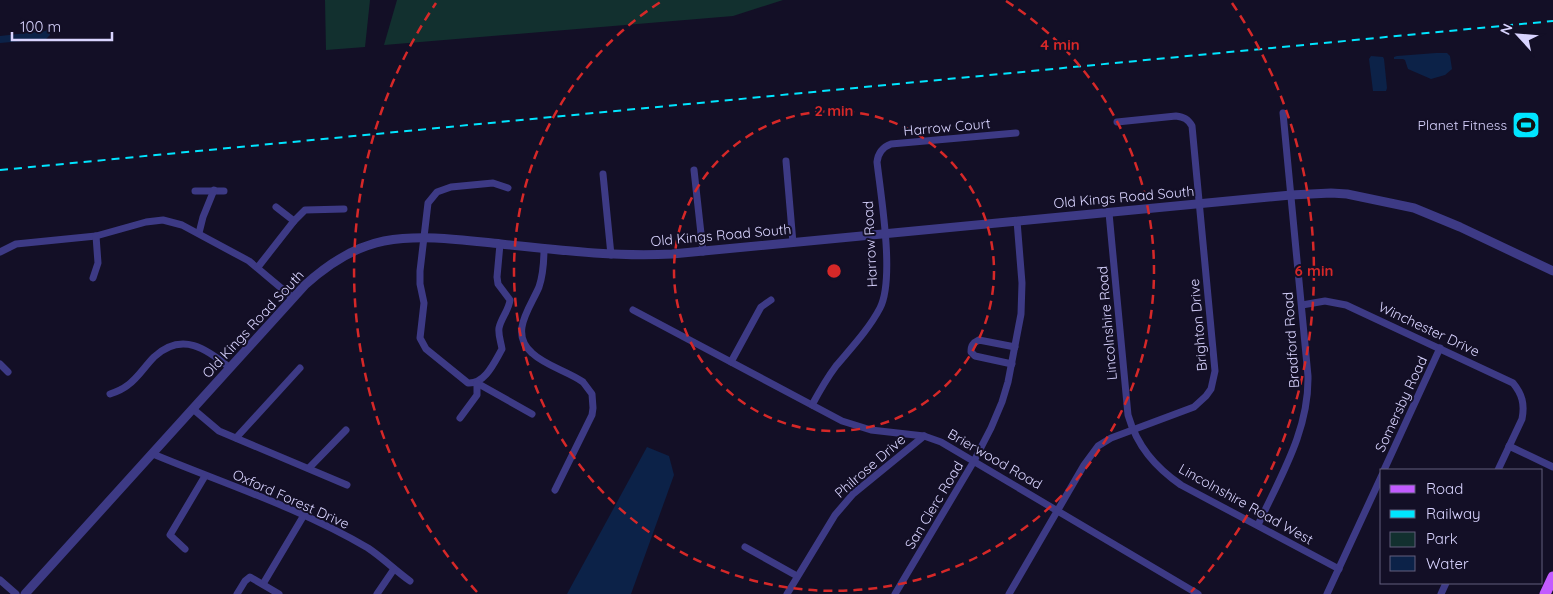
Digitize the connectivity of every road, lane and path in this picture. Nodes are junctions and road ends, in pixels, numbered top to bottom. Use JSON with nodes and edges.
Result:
{"nodes":[{"id":1,"x":1283,"y":113,"type":"dead end"},
{"id":2,"x":1118,"y":122,"type":"dead end"},
{"id":3,"x":1016,"y":133,"type":"dead end"},
{"id":4,"x":882,"y":150,"type":"joint"},
{"id":5,"x":786,"y":161,"type":"dead end"},
{"id":6,"x":694,"y":170,"type":"dead end"},
{"id":7,"x":603,"y":174,"type":"dead end"},
{"id":8,"x":508,"y":188,"type":"dead end"},
{"id":9,"x":214,"y":190,"type":"junction"},
{"id":10,"x":195,"y":191,"type":"dead end"},
{"id":11,"x":224,"y":192,"type":"dead end"},
{"id":12,"x":1291,"y":195,"type":"junction"},
{"id":13,"x":1199,"y":204,"type":"junction"},
{"id":14,"x":276,"y":207,"type":"dead end"},
{"id":15,"x":344,"y":209,"type":"dead end"},
{"id":16,"x":1109,"y":213,"type":"junction"},
{"id":17,"x":294,"y":221,"type":"junction"},
{"id":18,"x":1017,"y":221,"type":"junction"},
{"id":19,"x":199,"y":233,"type":"junction"},
{"id":20,"x":885,"y":234,"type":"junction"},
{"id":21,"x":96,"y":236,"type":"junction"},
{"id":22,"x":424,"y":237,"type":"junction"},
{"id":23,"x":793,"y":243,"type":"junction"},
{"id":24,"x":500,"y":244,"type":"junction"},
{"id":25,"x":544,"y":248,"type":"junction"},
{"id":26,"x":0,"y":252,"type":"edge"},
{"id":27,"x":703,"y":252,"type":"junction"},
{"id":28,"x":611,"y":255,"type":"junction"},
{"id":29,"x":258,"y":267,"type":"junction"},
{"id":30,"x":1553,"y":271,"type":"edge"},
{"id":31,"x":93,"y":278,"type":"dead end"},
{"id":32,"x":293,"y":298,"type":"junction"},
{"id":33,"x":771,"y":300,"type":"dead end"},
{"id":34,"x":1302,"y":306,"type":"junction"},
{"id":35,"x":633,"y":310,"type":"dead end"},
{"id":36,"x":1015,"y":347,"type":"junction"},
{"id":37,"x":1440,"y":348,"type":"junction"},
{"id":38,"x":731,"y":362,"type":"junction"},
{"id":39,"x":0,"y":364,"type":"edge"},
{"id":40,"x":1012,"y":364,"type":"junction"},
{"id":41,"x":230,"y":368,"type":"junction"},
{"id":42,"x":300,"y":368,"type":"dead end"},
{"id":43,"x":8,"y":372,"type":"dead end"},
{"id":44,"x":476,"y":383,"type":"junction"},
{"id":45,"x":110,"y":394,"type":"dead end"},
{"id":46,"x":812,"y":405,"type":"junction"},
{"id":47,"x":193,"y":409,"type":"junction"},
{"id":48,"x":532,"y":414,"type":"dead end"},
{"id":49,"x":460,"y":418,"type":"dead end"},
{"id":50,"x":1132,"y":429,"type":"junction"},
{"id":51,"x":346,"y":430,"type":"dead end"},
{"id":52,"x":924,"y":436,"type":"junction"},
{"id":53,"x":236,"y":438,"type":"junction"},
{"id":54,"x":1509,"y":446,"type":"junction"},
{"id":55,"x":153,"y":454,"type":"junction"},
{"id":56,"x":974,"y":461,"type":"junction"},
{"id":57,"x":1553,"y":467,"type":"edge"},
{"id":58,"x":309,"y":468,"type":"junction"},
{"id":59,"x":1384,"y":469,"type":"edge"},
{"id":60,"x":1498,"y":469,"type":"edge"},
{"id":61,"x":206,"y":476,"type":"junction"},
{"id":62,"x":1380,"y":479,"type":"edge"},
{"id":63,"x":347,"y":485,"type":"dead end"},
{"id":64,"x":555,"y":490,"type":"dead end"},
{"id":65,"x":1057,"y":510,"type":"junction"},
{"id":66,"x":304,"y":515,"type":"junction"},
{"id":67,"x":1258,"y":526,"type":"junction"},
{"id":68,"x":745,"y":547,"type":"dead end"},
{"id":69,"x":184,"y":549,"type":"dead end"},
{"id":70,"x":394,"y":569,"type":"junction"},
{"id":71,"x":1339,"y":569,"type":"junction"},
{"id":72,"x":797,"y":576,"type":"junction"},
{"id":73,"x":1553,"y":576,"type":"edge"},
{"id":74,"x":0,"y":580,"type":"edge"},
{"id":75,"x":410,"y":581,"type":"dead end"},
{"id":76,"x":263,"y":584,"type":"junction"},
{"id":77,"x":16,"y":594,"type":"edge"},
{"id":78,"x":25,"y":594,"type":"edge"},
{"id":79,"x":237,"y":594,"type":"edge"},
{"id":80,"x":279,"y":594,"type":"edge"},
{"id":81,"x":377,"y":594,"type":"edge"},
{"id":82,"x":787,"y":594,"type":"edge"},
{"id":83,"x":896,"y":594,"type":"edge"},
{"id":84,"x":1009,"y":594,"type":"edge"},
{"id":85,"x":1198,"y":594,"type":"edge"},
{"id":86,"x":1327,"y":594,"type":"edge"},
{"id":87,"x":1545,"y":594,"type":"edge"}],
"edges":[{"from":1,"to":12,"type":"street","name":"Bradford Road"},
{"from":2,"to":13,"type":"street","name":"Brighton Drive"},
{"from":3,"to":4,"type":"street","name":"Harrow Court"},
{"from":4,"to":20,"type":"street","name":"Harrow Road"},
{"from":5,"to":23,"type":"street"},
{"from":6,"to":27,"type":"street"},
{"from":7,"to":28,"type":"street"},
{"from":8,"to":22,"type":"street"},
{"from":9,"to":10,"type":"street"},
{"from":9,"to":11,"type":"street"},
{"from":9,"to":19,"type":"street"},
{"from":12,"to":13,"type":"street","name":"Old Kings Road South"},
{"from":12,"to":30,"type":"street","name":"Old Kings Road South"},
{"from":12,"to":34,"type":"street","name":"Bradford Road"},
{"from":13,"to":16,"type":"street","name":"Old Kings Road South"},
{"from":13,"to":50,"type":"street","name":"Brighton Drive"},
{"from":14,"to":17,"type":"street"},
{"from":15,"to":17,"type":"street"},
{"from":16,"to":18,"type":"street","name":"Old Kings Road South"},
{"from":16,"to":50,"type":"street","name":"Lincolnshire Road"},
{"from":17,"to":29,"type":"street"},
{"from":18,"to":20,"type":"street","name":"Old Kings Road South"},
{"from":18,"to":36,"type":"street","name":"San Clerc Road"},
{"from":19,"to":21,"type":"street"},
{"from":19,"to":29,"type":"street"},
{"from":20,"to":23,"type":"street","name":"Old Kings Road South"},
{"from":20,"to":46,"type":"street","name":"Harrow Road"},
{"from":21,"to":26,"type":"street"},
{"from":21,"to":31,"type":"street"},
{"from":22,"to":24,"type":"street","name":"Old Kings Road South"},
{"from":22,"to":32,"type":"street","name":"Old Kings Road South"},
{"from":22,"to":44,"type":"street"},
{"from":23,"to":27,"type":"street","name":"Old Kings Road South"},
{"from":24,"to":25,"type":"street","name":"Old Kings Road South"},
{"from":24,"to":44,"type":"street"},
{"from":25,"to":28,"type":"street","name":"Old Kings Road South"},
{"from":25,"to":64,"type":"street"},
{"from":27,"to":28,"type":"street","name":"Old Kings Road South"},
{"from":29,"to":32,"type":"street"},
{"from":32,"to":41,"type":"street","name":"Old Kings Road South"},
{"from":33,"to":38,"type":"street"},
{"from":34,"to":37,"type":"street","name":"Winchester Drive"},
{"from":34,"to":67,"type":"street","name":"Bradford Road"},
{"from":35,"to":38,"type":"street","name":"Brierwood Road"},
{"from":36,"to":40,"type":"street","name":"San Clerc Road"},
{"from":36,"to":40,"type":"street"},
{"from":37,"to":54,"type":"street","name":"Winchester Drive"},
{"from":37,"to":59,"type":"street","name":"Somersby Road"},
{"from":38,"to":46,"type":"street","name":"Brierwood Road"},
{"from":39,"to":43,"type":"street"},
{"from":40,"to":56,"type":"street","name":"San Clerc Road"},
{"from":41,"to":45,"type":"street"},
{"from":41,"to":47,"type":"street","name":"Old Kings Road South"},
{"from":42,"to":53,"type":"street"},
{"from":44,"to":48,"type":"street"},
{"from":44,"to":49,"type":"street"},
{"from":46,"to":52,"type":"street","name":"Brierwood Road"},
{"from":47,"to":53,"type":"street"},
{"from":47,"to":55,"type":"street","name":"Old Kings Road South"},
{"from":50,"to":65,"type":"street","name":"Brighton Drive"},
{"from":50,"to":67,"type":"street","name":"Lincolnshire Road West"},
{"from":51,"to":58,"type":"street"},
{"from":52,"to":56,"type":"street","name":"Brierwood Road"},
{"from":52,"to":72,"type":"street","name":"Philrose Drive"},
{"from":53,"to":58,"type":"street"},
{"from":54,"to":57,"type":"street"},
{"from":54,"to":60,"type":"street"},
{"from":55,"to":61,"type":"street","name":"Oxford Forest Drive"},
{"from":55,"to":78,"type":"street","name":"Old Kings Road South"},
{"from":56,"to":65,"type":"street","name":"Brierwood Road"},
{"from":56,"to":83,"type":"street","name":"San Clerc Road"},
{"from":58,"to":63,"type":"street"},
{"from":61,"to":66,"type":"street","name":"Oxford Forest Drive"},
{"from":61,"to":69,"type":"street"},
{"from":62,"to":71,"type":"street"},
{"from":65,"to":84,"type":"street","name":"Brighton Drive"},
{"from":65,"to":85,"type":"street","name":"Brierwood Road"},
{"from":66,"to":70,"type":"street","name":"Oxford Forest Drive"},
{"from":66,"to":76,"type":"street"},
{"from":67,"to":71,"type":"street","name":"Lincolnshire Road West"},
{"from":68,"to":72,"type":"street"},
{"from":70,"to":75,"type":"street","name":"Oxford Forest Drive"},
{"from":70,"to":81,"type":"street"},
{"from":71,"to":86,"type":"street"},
{"from":72,"to":82,"type":"street","name":"Philrose Drive"},
{"from":73,"to":87,"type":"main road"},
{"from":74,"to":77,"type":"street"},
{"from":76,"to":79,"type":"street"},
{"from":76,"to":80,"type":"street"}]}
